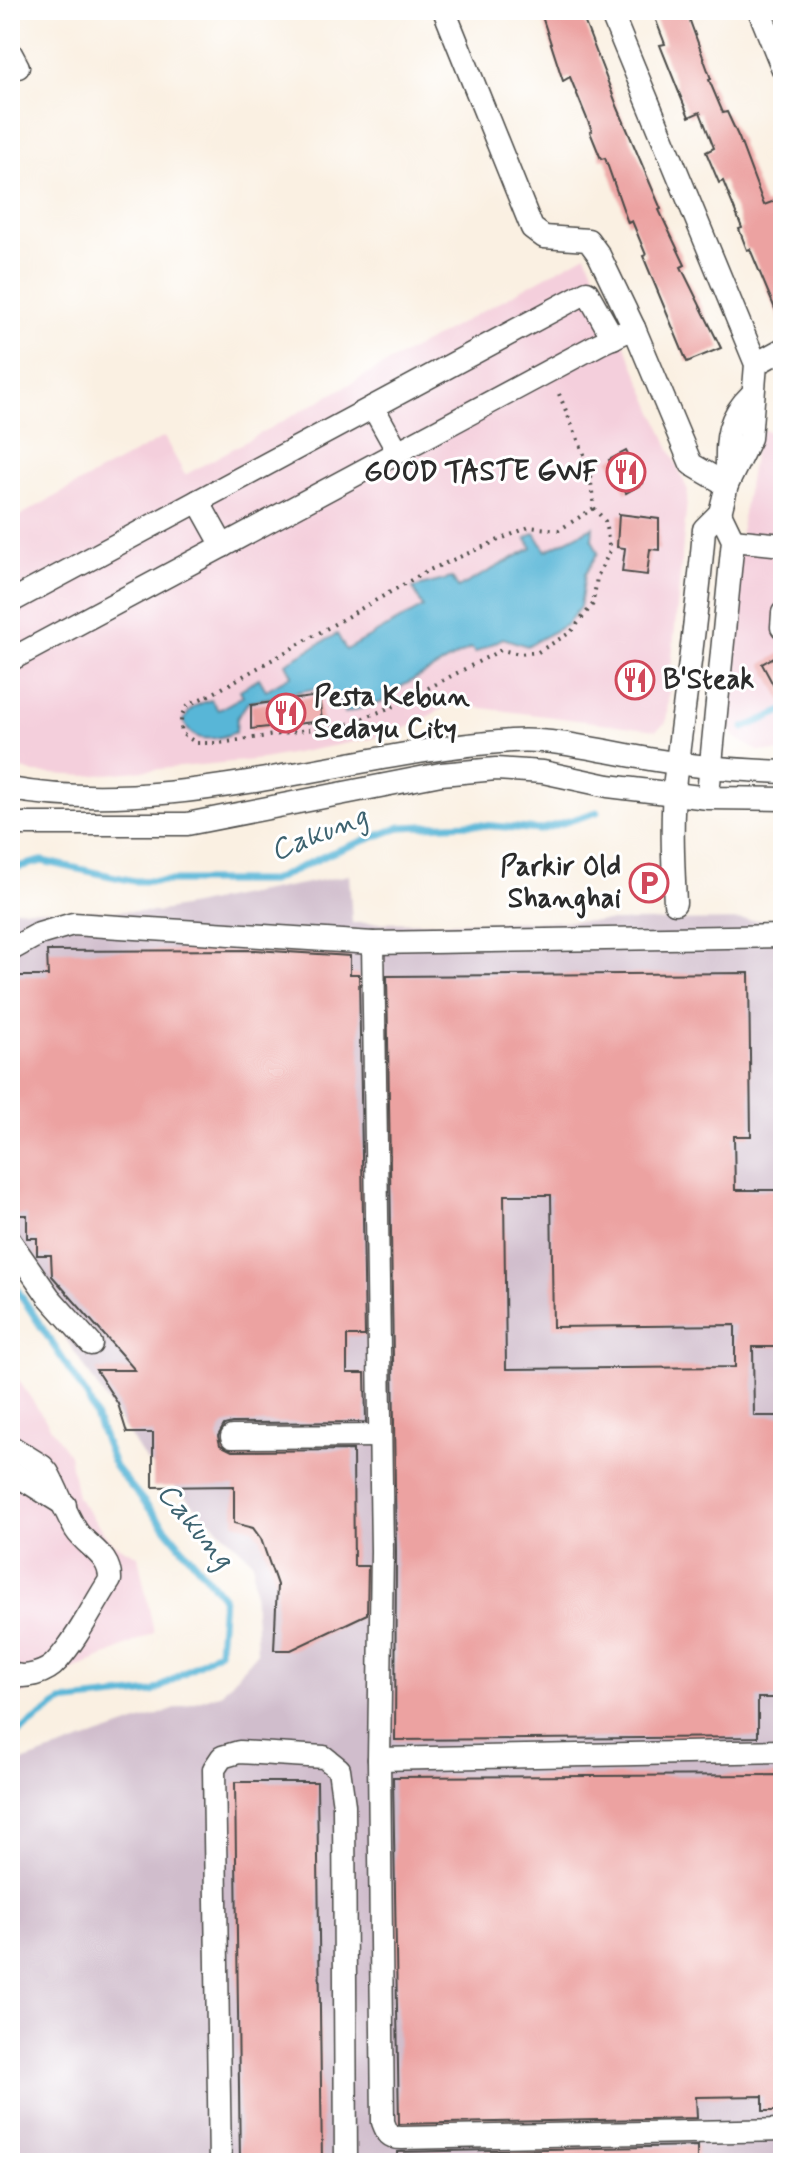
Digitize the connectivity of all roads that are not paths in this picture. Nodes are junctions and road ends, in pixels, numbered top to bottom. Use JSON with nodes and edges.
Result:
{"nodes":[{"id":1,"x":444,"y":10,"type":"edge"},
{"id":2,"x":610,"y":10,"type":"edge"},
{"id":3,"x":759,"y":10,"type":"edge"},
{"id":4,"x":783,"y":69,"type":"edge"},
{"id":5,"x":634,"y":328,"type":"junction"},
{"id":6,"x":613,"y":338,"type":"junction"},
{"id":7,"x":783,"y":349,"type":"edge"},
{"id":8,"x":756,"y":364,"type":"junction"},
{"id":9,"x":373,"y":407,"type":"junction"},
{"id":10,"x":398,"y":452,"type":"junction"},
{"id":11,"x":727,"y":485,"type":"junction"},
{"id":12,"x":198,"y":501,"type":"junction"},
{"id":13,"x":720,"y":513,"type":"junction"},
{"id":14,"x":733,"y":540,"type":"junction"},
{"id":15,"x":783,"y":545,"type":"edge"},
{"id":16,"x":223,"y":546,"type":"junction"},
{"id":17,"x":10,"y":602,"type":"edge"},
{"id":18,"x":13,"y":652,"type":"edge"},
{"id":19,"x":679,"y":763,"type":"junction"},
{"id":20,"x":711,"y":768,"type":"junction"},
{"id":21,"x":783,"y":772,"type":"edge"},
{"id":22,"x":10,"y":789,"type":"edge"},
{"id":23,"x":674,"y":794,"type":"junction"},
{"id":24,"x":708,"y":798,"type":"junction"},
{"id":25,"x":783,"y":799,"type":"edge"},
{"id":26,"x":10,"y":824,"type":"edge"},
{"id":27,"x":675,"y":903,"type":"dead end"},
{"id":28,"x":783,"y":936,"type":"edge"},
{"id":29,"x":373,"y":943,"type":"junction"},
{"id":30,"x":10,"y":950,"type":"edge"},
{"id":31,"x":10,"y":1241,"type":"edge"},
{"id":32,"x":91,"y":1344,"type":"dead end"},
{"id":33,"x":380,"y":1436,"type":"junction"},
{"id":34,"x":232,"y":1437,"type":"dead end"},
{"id":35,"x":10,"y":1446,"type":"edge"},
{"id":36,"x":10,"y":1471,"type":"edge"},
{"id":37,"x":65,"y":1505,"type":"junction"},
{"id":38,"x":10,"y":1673,"type":"edge"},
{"id":39,"x":783,"y":1751,"type":"edge"},
{"id":40,"x":379,"y":1759,"type":"junction"},
{"id":41,"x":783,"y":2130,"type":"edge"},
{"id":42,"x":220,"y":2163,"type":"edge"},
{"id":43,"x":346,"y":2163,"type":"edge"}],
"edges":[{"from":1,"to":5,"type":"street"},
{"from":2,"to":8,"type":"street"},
{"from":3,"to":4,"type":"street"},
{"from":5,"to":6,"type":"street"},
{"from":5,"to":11,"type":"street"},
{"from":6,"to":9,"type":"street"},
{"from":6,"to":10,"type":"street"},
{"from":7,"to":8,"type":"street"},
{"from":8,"to":11,"type":"street"},
{"from":9,"to":10,"type":"street"},
{"from":9,"to":12,"type":"street"},
{"from":10,"to":16,"type":"street"},
{"from":11,"to":13,"type":"street"},
{"from":12,"to":16,"type":"street"},
{"from":12,"to":17,"type":"street"},
{"from":13,"to":14,"type":"street"},
{"from":13,"to":19,"type":"street"},
{"from":14,"to":15,"type":"street"},
{"from":14,"to":20,"type":"street"},
{"from":16,"to":18,"type":"street"},
{"from":19,"to":20,"type":"street"},
{"from":19,"to":22,"type":"street"},
{"from":19,"to":23,"type":"street"},
{"from":20,"to":21,"type":"street"},
{"from":20,"to":24,"type":"street"},
{"from":23,"to":24,"type":"street"},
{"from":23,"to":26,"type":"street"},
{"from":23,"to":27,"type":"street"},
{"from":24,"to":25,"type":"street"},
{"from":28,"to":29,"type":"street"},
{"from":29,"to":30,"type":"street"},
{"from":29,"to":33,"type":"street"},
{"from":31,"to":32,"type":"street"},
{"from":33,"to":34,"type":"street"},
{"from":33,"to":40,"type":"street"},
{"from":35,"to":37,"type":"street"},
{"from":36,"to":37,"type":"street"},
{"from":37,"to":38,"type":"street"},
{"from":39,"to":40,"type":"street"},
{"from":40,"to":41,"type":"street"},
{"from":42,"to":43,"type":"street"}]}
